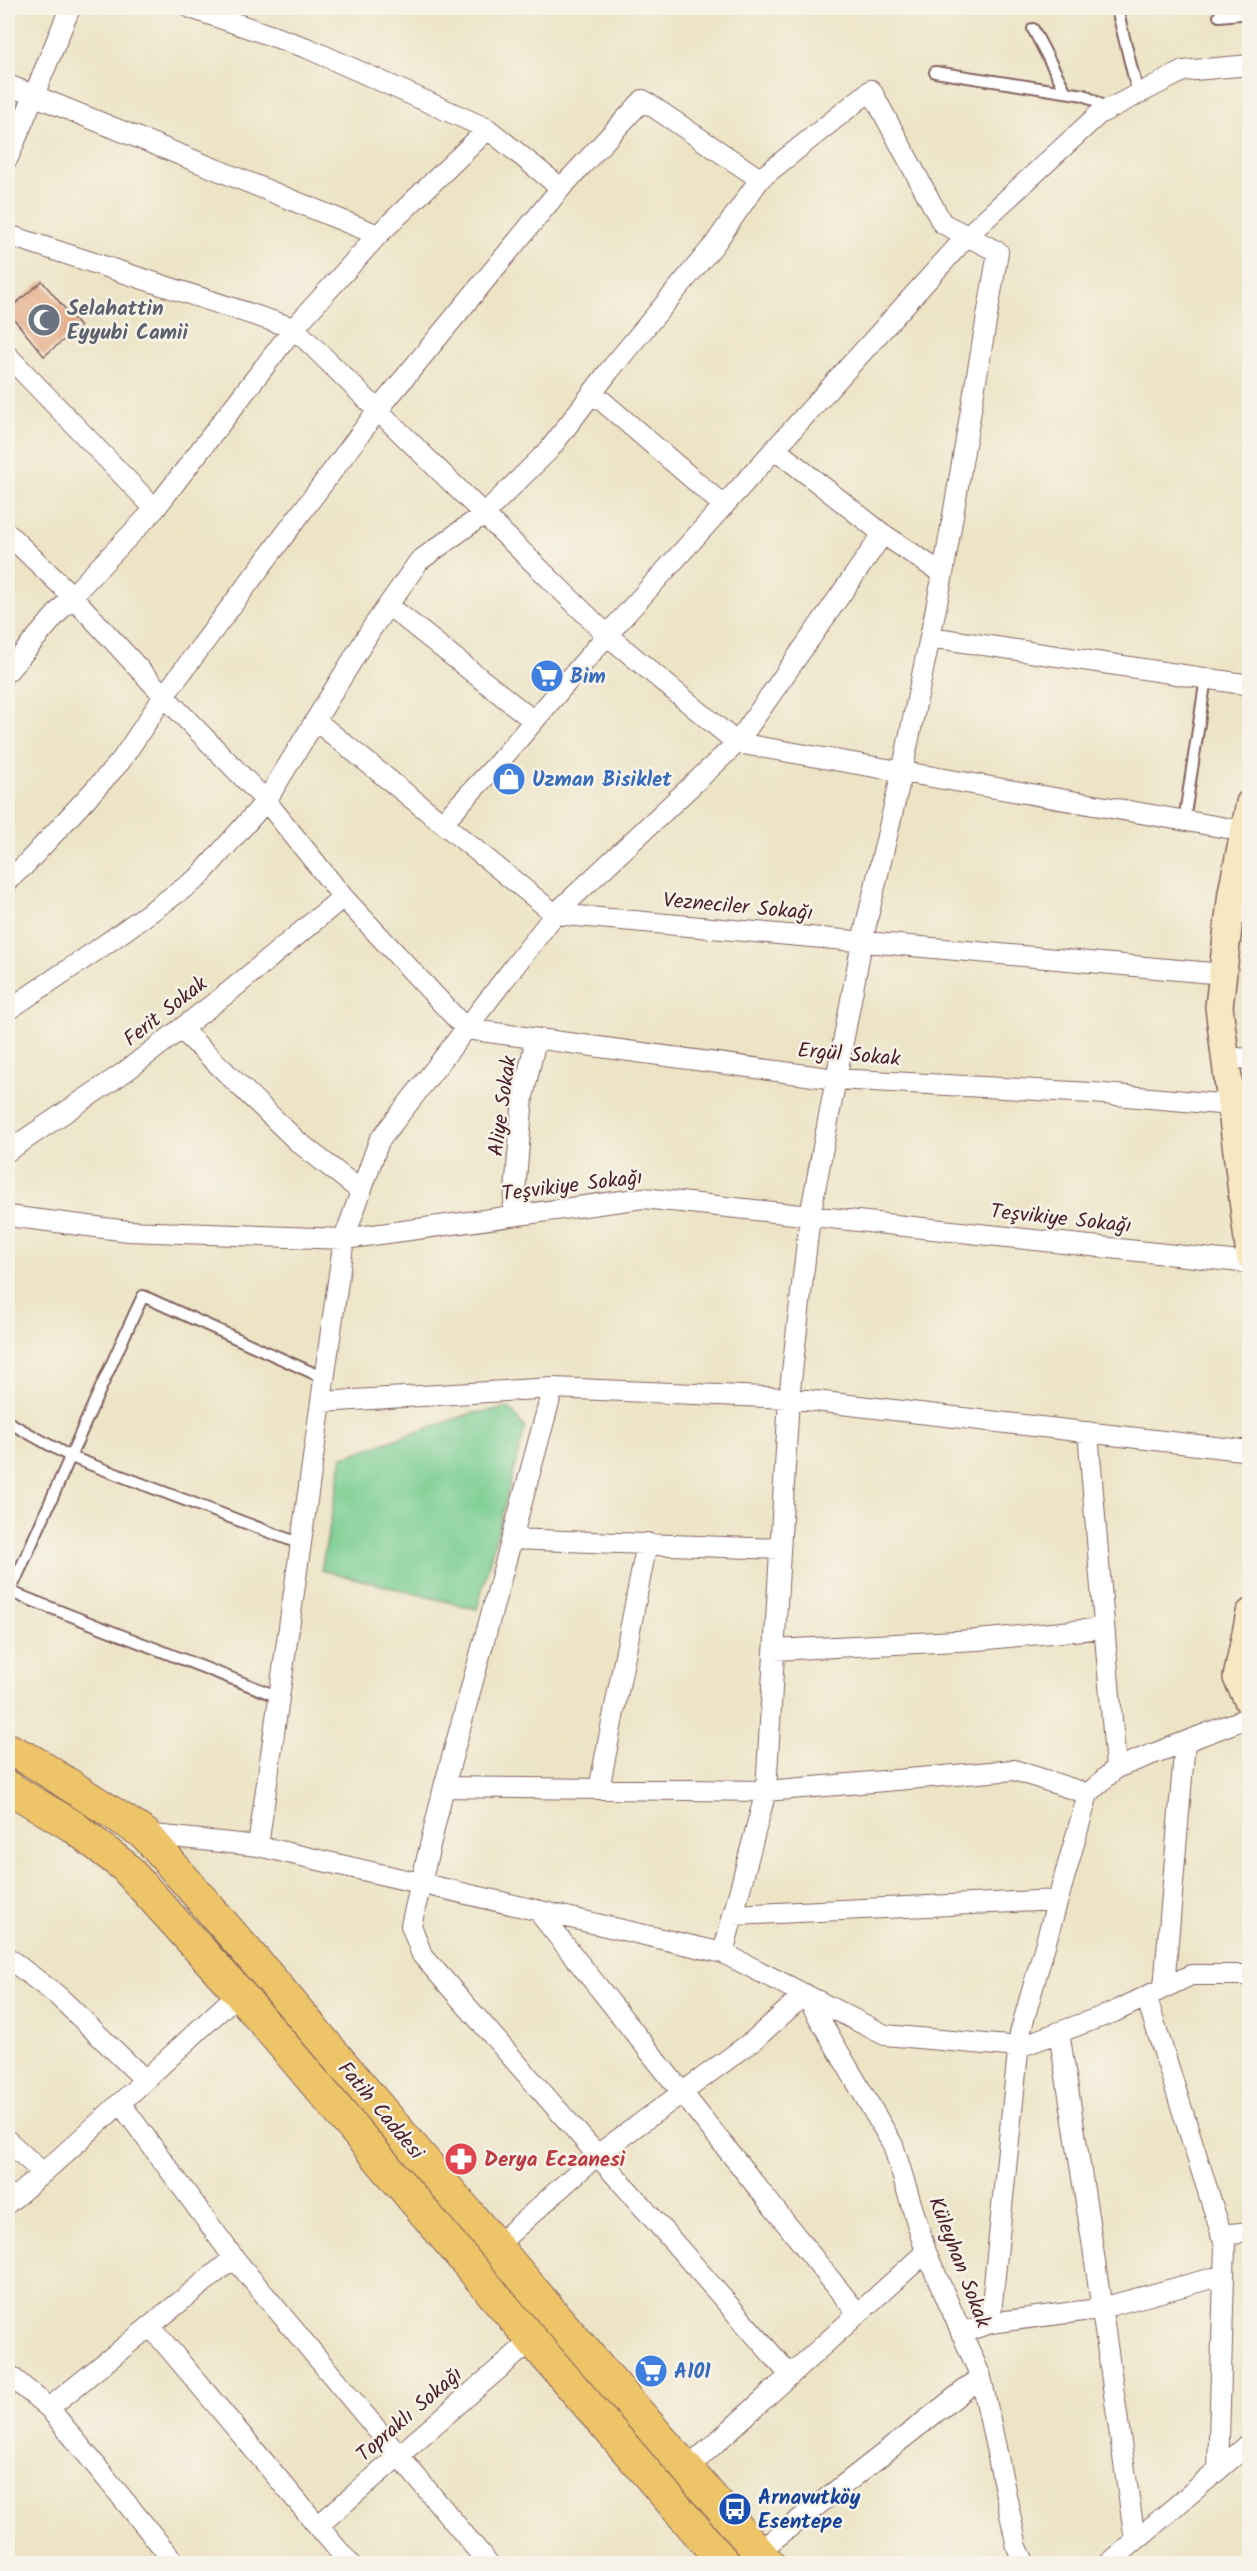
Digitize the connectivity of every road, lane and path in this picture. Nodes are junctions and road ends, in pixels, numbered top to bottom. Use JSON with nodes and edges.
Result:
{"nodes":[{"id":1,"x":69,"y":8,"type":"edge"},
{"id":2,"x":191,"y":8,"type":"edge"},
{"id":3,"x":1117,"y":9,"type":"edge"},
{"id":4,"x":1250,"y":13,"type":"edge"},
{"id":5,"x":1219,"y":16,"type":"dead end"},
{"id":6,"x":1033,"y":29,"type":"dead end"},
{"id":7,"x":1250,"y":65,"type":"edge"},
{"id":8,"x":935,"y":72,"type":"dead end"},
{"id":9,"x":8,"y":86,"type":"edge"},
{"id":10,"x":1066,"y":92,"type":"junction"},
{"id":11,"x":1138,"y":94,"type":"junction"},
{"id":12,"x":32,"y":95,"type":"junction"},
{"id":13,"x":1108,"y":109,"type":"junction"},
{"id":14,"x":488,"y":129,"type":"junction"},
{"id":15,"x":8,"y":158,"type":"edge"},
{"id":16,"x":760,"y":179,"type":"junction"},
{"id":17,"x":561,"y":188,"type":"junction"},
{"id":18,"x":8,"y":235,"type":"edge"},
{"id":19,"x":378,"y":235,"type":"junction"},
{"id":20,"x":967,"y":236,"type":"junction"},
{"id":21,"x":294,"y":328,"type":"junction"},
{"id":22,"x":8,"y":356,"type":"edge"},
{"id":23,"x":592,"y":393,"type":"junction"},
{"id":24,"x":378,"y":410,"type":"junction"},
{"id":25,"x":775,"y":449,"type":"junction"},
{"id":26,"x":724,"y":506,"type":"junction"},
{"id":27,"x":155,"y":509,"type":"junction"},
{"id":28,"x":484,"y":514,"type":"junction"},
{"id":29,"x":8,"y":534,"type":"edge"},
{"id":30,"x":883,"y":534,"type":"junction"},
{"id":31,"x":943,"y":574,"type":"junction"},
{"id":32,"x":72,"y":596,"type":"junction"},
{"id":33,"x":388,"y":605,"type":"junction"},
{"id":34,"x":607,"y":635,"type":"junction"},
{"id":35,"x":930,"y":637,"type":"junction"},
{"id":36,"x":8,"y":671,"type":"edge"},
{"id":37,"x":1206,"y":678,"type":"junction"},
{"id":38,"x":1250,"y":685,"type":"edge"},
{"id":39,"x":164,"y":696,"type":"junction"},
{"id":40,"x":316,"y":721,"type":"junction"},
{"id":41,"x":534,"y":721,"type":"junction"},
{"id":42,"x":737,"y":743,"type":"junction"},
{"id":43,"x":902,"y":772,"type":"junction"},
{"id":44,"x":266,"y":801,"type":"junction"},
{"id":45,"x":1250,"y":803,"type":"edge"},
{"id":46,"x":1184,"y":821,"type":"junction"},
{"id":47,"x":442,"y":823,"type":"junction"},
{"id":48,"x":1244,"y":831,"type":"junction"},
{"id":49,"x":8,"y":880,"type":"edge"},
{"id":50,"x":343,"y":897,"type":"junction"},
{"id":51,"x":1250,"y":904,"type":"edge"},
{"id":52,"x":555,"y":914,"type":"junction"},
{"id":53,"x":1228,"y":923,"type":"junction"},
{"id":54,"x":862,"y":942,"type":"junction"},
{"id":55,"x":1223,"y":974,"type":"junction"},
{"id":56,"x":8,"y":1010,"type":"edge"},
{"id":57,"x":181,"y":1029,"type":"junction"},
{"id":58,"x":466,"y":1029,"type":"junction"},
{"id":59,"x":536,"y":1039,"type":"junction"},
{"id":60,"x":1237,"y":1058,"type":"edge"},
{"id":61,"x":836,"y":1079,"type":"junction"},
{"id":62,"x":1231,"y":1105,"type":"junction"},
{"id":63,"x":8,"y":1151,"type":"edge"},
{"id":64,"x":361,"y":1191,"type":"junction"},
{"id":65,"x":513,"y":1215,"type":"junction"},
{"id":66,"x":8,"y":1216,"type":"edge"},
{"id":67,"x":810,"y":1216,"type":"junction"},
{"id":68,"x":344,"y":1239,"type":"junction"},
{"id":69,"x":1250,"y":1256,"type":"edge"},
{"id":70,"x":1250,"y":1263,"type":"edge"},
{"id":71,"x":324,"y":1378,"type":"junction"},
{"id":72,"x":553,"y":1388,"type":"junction"},
{"id":73,"x":789,"y":1398,"type":"junction"},
{"id":74,"x":321,"y":1402,"type":"junction"},
{"id":75,"x":8,"y":1422,"type":"edge"},
{"id":76,"x":1088,"y":1432,"type":"junction"},
{"id":77,"x":1250,"y":1451,"type":"edge"},
{"id":78,"x":71,"y":1457,"type":"junction"},
{"id":79,"x":512,"y":1539,"type":"junction"},
{"id":80,"x":301,"y":1544,"type":"junction"},
{"id":81,"x":647,"y":1544,"type":"junction"},
{"id":82,"x":780,"y":1549,"type":"junction"},
{"id":83,"x":8,"y":1593,"type":"edge"},
{"id":84,"x":1250,"y":1613,"type":"edge"},
{"id":85,"x":1104,"y":1628,"type":"junction"},
{"id":86,"x":774,"y":1650,"type":"junction"},
{"id":87,"x":279,"y":1697,"type":"junction"},
{"id":88,"x":1250,"y":1704,"type":"edge"},
{"id":89,"x":1250,"y":1717,"type":"edge"},
{"id":90,"x":1185,"y":1742,"type":"junction"},
{"id":91,"x":8,"y":1749,"type":"edge"},
{"id":92,"x":1116,"y":1768,"type":"junction"},
{"id":93,"x":8,"y":1787,"type":"edge"},
{"id":94,"x":444,"y":1787,"type":"junction"},
{"id":95,"x":599,"y":1789,"type":"junction"},
{"id":96,"x":766,"y":1791,"type":"junction"},
{"id":97,"x":1088,"y":1794,"type":"junction"},
{"id":98,"x":145,"y":1834,"type":"junction"},
{"id":99,"x":258,"y":1846,"type":"junction"},
{"id":100,"x":421,"y":1884,"type":"junction"},
{"id":101,"x":1058,"y":1900,"type":"junction"},
{"id":102,"x":537,"y":1910,"type":"junction"},
{"id":103,"x":733,"y":1915,"type":"junction"},
{"id":104,"x":723,"y":1953,"type":"junction"},
{"id":105,"x":8,"y":1958,"type":"edge"},
{"id":106,"x":1250,"y":1976,"type":"edge"},
{"id":107,"x":1155,"y":1992,"type":"junction"},
{"id":108,"x":239,"y":1993,"type":"junction"},
{"id":109,"x":805,"y":1995,"type":"junction"},
{"id":110,"x":1059,"y":2032,"type":"junction"},
{"id":111,"x":1019,"y":2047,"type":"junction"},
{"id":112,"x":144,"y":2079,"type":"junction"},
{"id":113,"x":682,"y":2092,"type":"junction"},
{"id":114,"x":121,"y":2104,"type":"junction"},
{"id":115,"x":8,"y":2141,"type":"edge"},
{"id":116,"x":597,"y":2155,"type":"junction"},
{"id":117,"x":44,"y":2173,"type":"junction"},
{"id":118,"x":8,"y":2203,"type":"edge"},
{"id":119,"x":1250,"y":2232,"type":"edge"},
{"id":120,"x":1221,"y":2235,"type":"junction"},
{"id":121,"x":496,"y":2246,"type":"junction"},
{"id":122,"x":927,"y":2252,"type":"junction"},
{"id":123,"x":234,"y":2258,"type":"junction"},
{"id":124,"x":1224,"y":2275,"type":"junction"},
{"id":125,"x":1102,"y":2308,"type":"junction"},
{"id":126,"x":858,"y":2314,"type":"junction"},
{"id":127,"x":990,"y":2323,"type":"junction"},
{"id":128,"x":150,"y":2326,"type":"junction"},
{"id":129,"x":962,"y":2333,"type":"junction"},
{"id":130,"x":532,"y":2340,"type":"junction"},
{"id":131,"x":8,"y":2374,"type":"edge"},
{"id":132,"x":790,"y":2375,"type":"junction"},
{"id":133,"x":981,"y":2377,"type":"junction"},
{"id":134,"x":49,"y":2408,"type":"junction"},
{"id":135,"x":1250,"y":2443,"type":"edge"},
{"id":136,"x":399,"y":2456,"type":"junction"},
{"id":137,"x":687,"y":2469,"type":"junction"},
{"id":138,"x":1218,"y":2470,"type":"junction"},
{"id":139,"x":319,"y":2525,"type":"junction"},
{"id":140,"x":1135,"y":2540,"type":"junction"},
{"id":141,"x":764,"y":2558,"type":"edge"},
{"id":142,"x":176,"y":2564,"type":"edge"},
{"id":143,"x":350,"y":2564,"type":"edge"},
{"id":144,"x":489,"y":2564,"type":"edge"},
{"id":145,"x":725,"y":2564,"type":"edge"},
{"id":146,"x":1025,"y":2564,"type":"edge"},
{"id":147,"x":1108,"y":2564,"type":"edge"}],
"edges":[{"from":1,"to":12,"type":"street"},
{"from":2,"to":14,"type":"street"},
{"from":3,"to":11,"type":"lane"},
{"from":4,"to":5,"type":"lane"},
{"from":6,"to":10,"type":"lane"},
{"from":7,"to":11,"type":"street"},
{"from":8,"to":10,"type":"lane"},
{"from":9,"to":12,"type":"street"},
{"from":10,"to":13,"type":"lane"},
{"from":11,"to":13,"type":"street"},
{"from":12,"to":15,"type":"street"},
{"from":12,"to":19,"type":"street"},
{"from":13,"to":20,"type":"street"},
{"from":14,"to":17,"type":"street"},
{"from":14,"to":19,"type":"street"},
{"from":16,"to":17,"type":"street"},
{"from":16,"to":20,"type":"street"},
{"from":16,"to":23,"type":"street"},
{"from":17,"to":24,"type":"street"},
{"from":18,"to":21,"type":"street"},
{"from":19,"to":21,"type":"street"},
{"from":20,"to":25,"type":"street"},
{"from":20,"to":31,"type":"street"},
{"from":21,"to":24,"type":"street"},
{"from":21,"to":27,"type":"street"},
{"from":22,"to":27,"type":"street"},
{"from":23,"to":26,"type":"street"},
{"from":23,"to":28,"type":"street"},
{"from":24,"to":28,"type":"street"},
{"from":24,"to":39,"type":"street"},
{"from":25,"to":26,"type":"street"},
{"from":25,"to":30,"type":"street"},
{"from":26,"to":34,"type":"street"},
{"from":27,"to":32,"type":"street"},
{"from":28,"to":33,"type":"street"},
{"from":28,"to":34,"type":"street"},
{"from":29,"to":32,"type":"street"},
{"from":30,"to":31,"type":"street"},
{"from":30,"to":42,"type":"street"},
{"from":31,"to":35,"type":"street"},
{"from":32,"to":36,"type":"street"},
{"from":32,"to":39,"type":"street"},
{"from":33,"to":40,"type":"street"},
{"from":33,"to":41,"type":"street"},
{"from":34,"to":41,"type":"street"},
{"from":34,"to":42,"type":"street"},
{"from":35,"to":37,"type":"street"},
{"from":35,"to":43,"type":"street"},
{"from":37,"to":38,"type":"street"},
{"from":37,"to":46,"type":"lane"},
{"from":39,"to":44,"type":"street"},
{"from":39,"to":49,"type":"street"},
{"from":40,"to":44,"type":"street"},
{"from":40,"to":47,"type":"street"},
{"from":41,"to":47,"type":"street"},
{"from":42,"to":43,"type":"street"},
{"from":42,"to":52,"type":"street"},
{"from":43,"to":46,"type":"street"},
{"from":43,"to":54,"type":"street"},
{"from":44,"to":50,"type":"street"},
{"from":44,"to":56,"type":"street"},
{"from":45,"to":48,"type":"street"},
{"from":46,"to":48,"type":"street"},
{"from":47,"to":52,"type":"street"},
{"from":48,"to":53,"type":"street"},
{"from":50,"to":57,"type":"street","name":"Ferit Sokak"},
{"from":50,"to":58,"type":"street"},
{"from":51,"to":53,"type":"street"},
{"from":52,"to":54,"type":"street","name":"Vezneciler Sokağı"},
{"from":52,"to":58,"type":"street"},
{"from":53,"to":55,"type":"street"},
{"from":54,"to":55,"type":"street","name":"Vezneciler Sokağı"},
{"from":54,"to":61,"type":"street"},
{"from":55,"to":60,"type":"street"},
{"from":57,"to":63,"type":"street","name":"Ferit Sokak"},
{"from":57,"to":64,"type":"street"},
{"from":58,"to":59,"type":"street","name":"Ergül Sokak"},
{"from":58,"to":64,"type":"street"},
{"from":59,"to":61,"type":"street","name":"Ergül Sokak"},
{"from":59,"to":65,"type":"street","name":"Aliye Sokak"},
{"from":60,"to":62,"type":"street"},
{"from":61,"to":62,"type":"street","name":"Ergül Sokak"},
{"from":61,"to":67,"type":"street"},
{"from":62,"to":69,"type":"street"},
{"from":64,"to":68,"type":"street"},
{"from":65,"to":67,"type":"street","name":"Teşvikiye Sokağı"},
{"from":65,"to":68,"type":"street","name":"Teşvikiye Sokağı"},
{"from":66,"to":68,"type":"street","name":"Teşvikiye Sokağı"},
{"from":67,"to":70,"type":"street","name":"Teşvikiye Sokağı"},
{"from":67,"to":73,"type":"street"},
{"from":68,"to":71,"type":"street"},
{"from":71,"to":74,"type":"street"},
{"from":71,"to":78,"type":"lane"},
{"from":72,"to":73,"type":"street"},
{"from":72,"to":74,"type":"street"},
{"from":72,"to":79,"type":"street"},
{"from":73,"to":76,"type":"street"},
{"from":73,"to":82,"type":"street"},
{"from":74,"to":80,"type":"street"},
{"from":75,"to":78,"type":"lane"},
{"from":76,"to":77,"type":"street"},
{"from":76,"to":85,"type":"street"},
{"from":78,"to":80,"type":"lane"},
{"from":78,"to":83,"type":"lane"},
{"from":79,"to":81,"type":"street"},
{"from":79,"to":94,"type":"street"},
{"from":80,"to":87,"type":"street"},
{"from":81,"to":82,"type":"street"},
{"from":81,"to":95,"type":"street"},
{"from":82,"to":86,"type":"street"},
{"from":83,"to":87,"type":"lane"},
{"from":84,"to":88,"type":"street"},
{"from":85,"to":86,"type":"street"},
{"from":85,"to":92,"type":"street"},
{"from":86,"to":96,"type":"street"},
{"from":87,"to":99,"type":"street"},
{"from":89,"to":90,"type":"street"},
{"from":90,"to":92,"type":"street"},
{"from":90,"to":107,"type":"street"},
{"from":91,"to":98,"type":"main road","name":"Fatih Caddesi"},
{"from":92,"to":97,"type":"street"},
{"from":93,"to":108,"type":"main road"},
{"from":94,"to":95,"type":"street"},
{"from":94,"to":100,"type":"street"},
{"from":95,"to":96,"type":"street"},
{"from":96,"to":97,"type":"street"},
{"from":96,"to":103,"type":"street"},
{"from":97,"to":101,"type":"street"},
{"from":98,"to":99,"type":"street"},
{"from":98,"to":121,"type":"main road","name":"Fatih Caddesi"},
{"from":99,"to":100,"type":"street"},
{"from":100,"to":102,"type":"street"},
{"from":100,"to":116,"type":"street"},
{"from":101,"to":103,"type":"street"},
{"from":101,"to":111,"type":"street"},
{"from":102,"to":104,"type":"street"},
{"from":102,"to":113,"type":"street"},
{"from":103,"to":104,"type":"street"},
{"from":104,"to":109,"type":"street"},
{"from":105,"to":112,"type":"street"},
{"from":106,"to":107,"type":"street"},
{"from":107,"to":110,"type":"street"},
{"from":107,"to":120,"type":"street"},
{"from":108,"to":112,"type":"street"},
{"from":108,"to":130,"type":"main road"},
{"from":109,"to":111,"type":"street"},
{"from":109,"to":113,"type":"street"},
{"from":109,"to":122,"type":"street","name":"Küleyhan Sokak"},
{"from":110,"to":111,"type":"street"},
{"from":110,"to":125,"type":"street"},
{"from":111,"to":127,"type":"street"},
{"from":112,"to":114,"type":"street"},
{"from":113,"to":116,"type":"street"},
{"from":113,"to":126,"type":"street"},
{"from":114,"to":117,"type":"street"},
{"from":114,"to":123,"type":"street"},
{"from":115,"to":117,"type":"street"},
{"from":116,"to":121,"type":"street"},
{"from":116,"to":132,"type":"street"},
{"from":117,"to":118,"type":"street"},
{"from":119,"to":120,"type":"street"},
{"from":120,"to":124,"type":"street"},
{"from":121,"to":137,"type":"main road","name":"Fatih Caddesi"},
{"from":122,"to":126,"type":"street"},
{"from":122,"to":129,"type":"street","name":"Küleyhan Sokak"},
{"from":123,"to":128,"type":"street"},
{"from":123,"to":136,"type":"street"},
{"from":124,"to":125,"type":"street"},
{"from":124,"to":138,"type":"street"},
{"from":125,"to":127,"type":"street"},
{"from":125,"to":140,"type":"street"},
{"from":126,"to":132,"type":"street"},
{"from":127,"to":129,"type":"street"},
{"from":128,"to":134,"type":"street"},
{"from":128,"to":139,"type":"street"},
{"from":129,"to":133,"type":"street","name":"Küleyhan Sokak"},
{"from":130,"to":136,"type":"street","name":"Topraklı Sokağı"},
{"from":130,"to":145,"type":"main road"},
{"from":131,"to":134,"type":"street"},
{"from":132,"to":137,"type":"street"},
{"from":133,"to":141,"type":"street"},
{"from":133,"to":146,"type":"street","name":"Küleyhan Sokak"},
{"from":134,"to":142,"type":"street"},
{"from":135,"to":138,"type":"street"},
{"from":136,"to":139,"type":"street","name":"Topraklı Sokağı"},
{"from":136,"to":144,"type":"street"},
{"from":137,"to":141,"type":"main road","name":"Fatih Caddesi"},
{"from":138,"to":140,"type":"street"},
{"from":139,"to":143,"type":"street"},
{"from":140,"to":147,"type":"street"}]}
